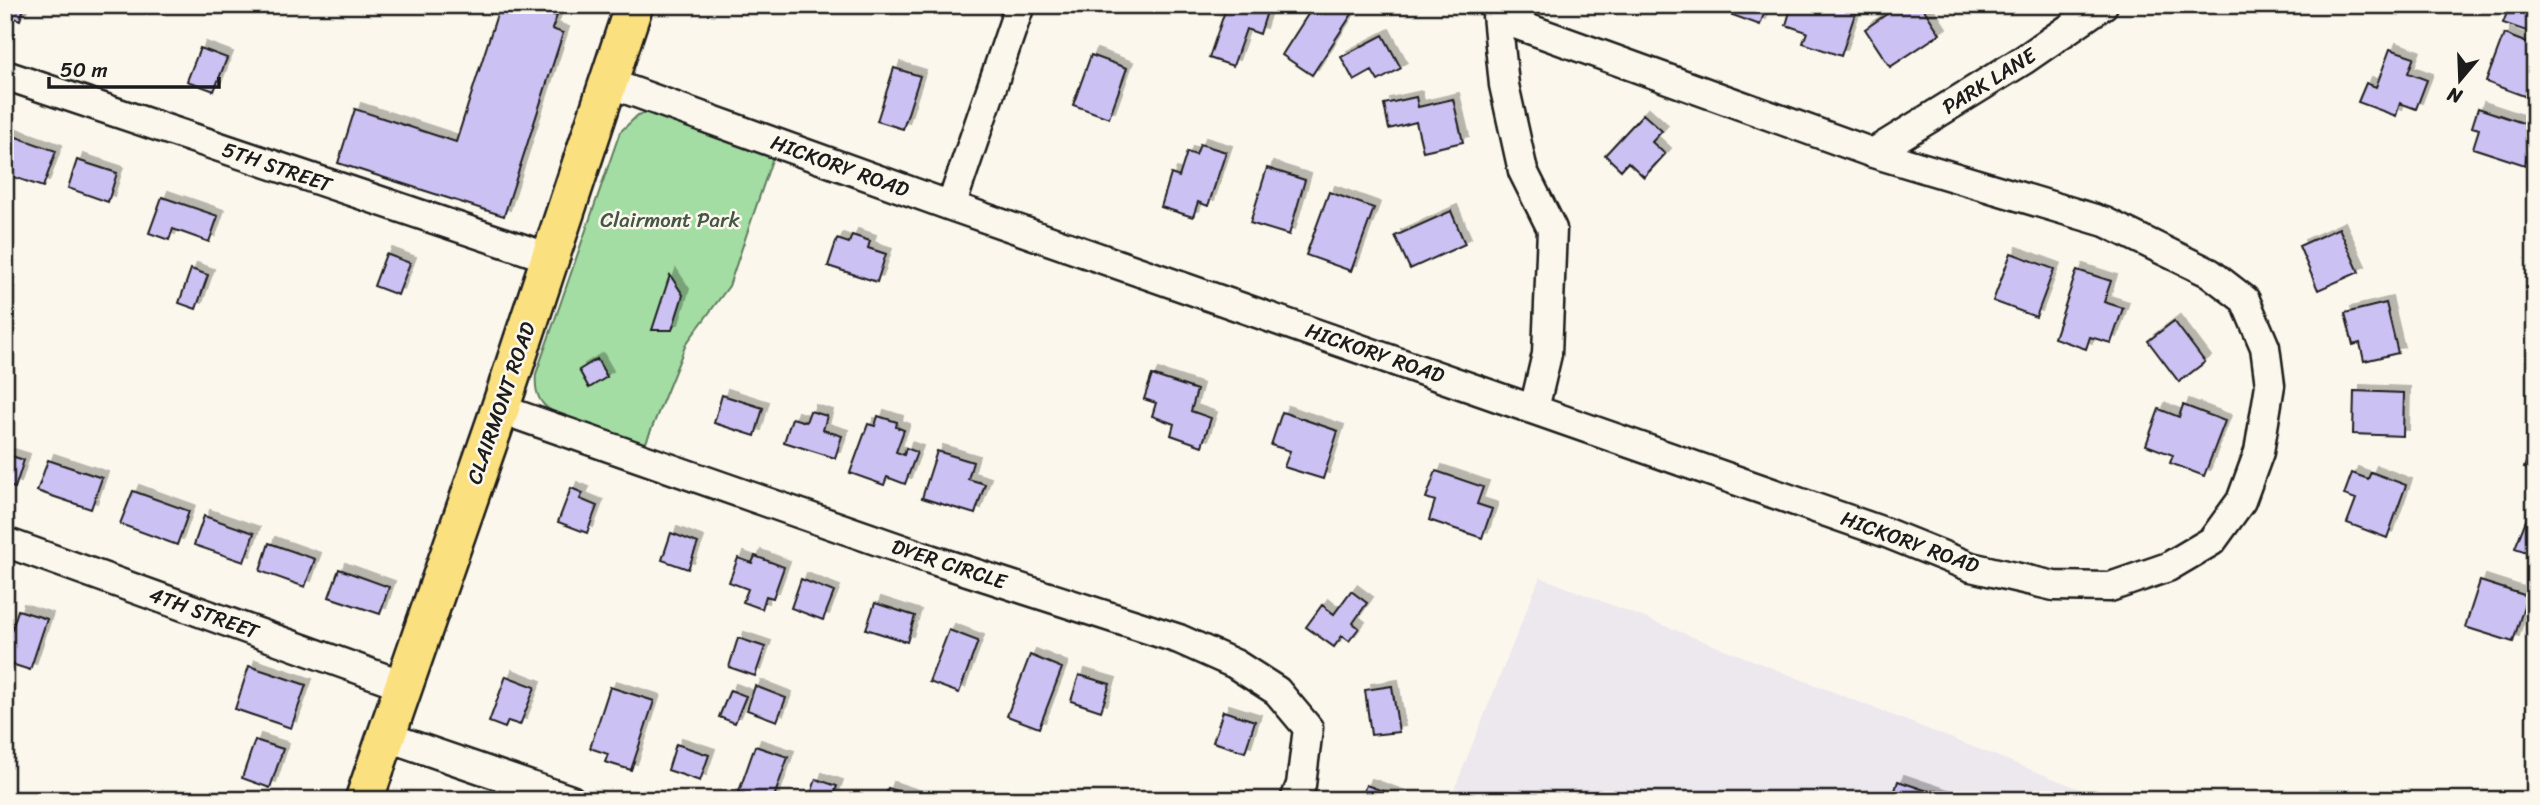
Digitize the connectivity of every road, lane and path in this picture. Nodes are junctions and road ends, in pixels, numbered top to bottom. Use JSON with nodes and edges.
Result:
{"nodes":[{"id":1,"x":634,"y":5,"type":"edge"},
{"id":2,"x":1020,"y":5,"type":"edge"},
{"id":3,"x":2103,"y":5,"type":"edge"},
{"id":4,"x":1498,"y":12,"type":"edge"},
{"id":5,"x":5,"y":75,"type":"edge"},
{"id":6,"x":609,"y":83,"type":"junction"},
{"id":7,"x":1873,"y":153,"type":"junction"},
{"id":8,"x":951,"y":206,"type":"junction"},
{"id":9,"x":550,"y":258,"type":"junction"},
{"id":10,"x":1534,"y":408,"type":"junction"},
{"id":11,"x":500,"y":409,"type":"junction"},
{"id":12,"x":5,"y":542,"type":"edge"},
{"id":13,"x":403,"y":685,"type":"junction"},
{"id":14,"x":385,"y":736,"type":"junction"},
{"id":15,"x":364,"y":800,"type":"edge"},
{"id":16,"x":571,"y":800,"type":"edge"},
{"id":17,"x":1295,"y":800,"type":"edge"}],
"edges":[{"from":1,"to":6,"type":"main road","name":"CLAIRMONT ROAD"},
{"from":2,"to":8,"type":"street"},
{"from":3,"to":7,"type":"street","name":"PARK LANE"},
{"from":4,"to":7,"type":"street","name":"HICKORY ROAD"},
{"from":4,"to":10,"type":"street"},
{"from":5,"to":9,"type":"street","name":"5TH STREET"},
{"from":6,"to":8,"type":"street","name":"HICKORY ROAD"},
{"from":6,"to":9,"type":"main road","name":"CLAIRMONT ROAD"},
{"from":7,"to":10,"type":"street","name":"HICKORY ROAD"},
{"from":8,"to":10,"type":"street","name":"HICKORY ROAD"},
{"from":9,"to":11,"type":"main road","name":"CLAIRMONT ROAD"},
{"from":11,"to":13,"type":"main road","name":"CLAIRMONT ROAD"},
{"from":11,"to":17,"type":"street","name":"DYER CIRCLE"},
{"from":12,"to":13,"type":"street","name":"4TH STREET"},
{"from":13,"to":14,"type":"main road","name":"CLAIRMONT ROAD"},
{"from":14,"to":15,"type":"main road","name":"CLAIRMONT ROAD"},
{"from":14,"to":16,"type":"street"}]}
